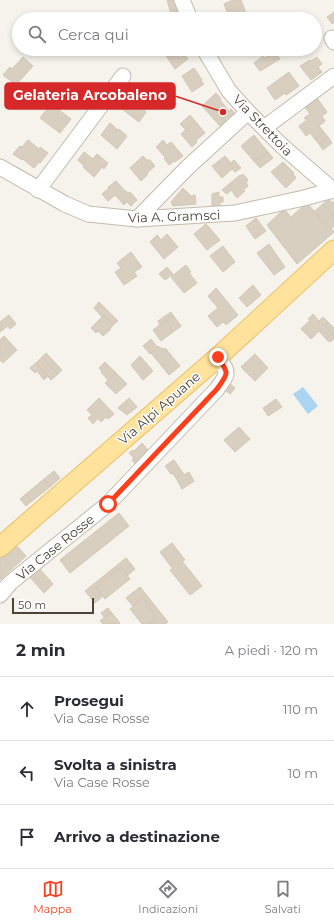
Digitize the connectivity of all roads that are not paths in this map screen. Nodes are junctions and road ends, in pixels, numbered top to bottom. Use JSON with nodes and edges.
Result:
{"nodes":[{"id":1,"x":182,"y":0,"type":"edge"},
{"id":2,"x":187,"y":12,"type":"edge"},
{"id":3,"x":208,"y":56,"type":"edge"},
{"id":4,"x":123,"y":76,"type":"dead end"},
{"id":5,"x":334,"y":76,"type":"edge"},
{"id":6,"x":248,"y":112,"type":"junction"},
{"id":7,"x":264,"y":128,"type":"junction"},
{"id":8,"x":0,"y":167,"type":"edge"},
{"id":9,"x":38,"y":190,"type":"junction"},
{"id":10,"x":333,"y":190,"type":"edge"},
{"id":11,"x":137,"y":219,"type":"junction"},
{"id":12,"x":334,"y":250,"type":"edge"},
{"id":13,"x":218,"y":357,"type":"junction"},
{"id":14,"x":0,"y":547,"type":"edge"},
{"id":15,"x":0,"y":595,"type":"edge"}],
"edges":[{"from":1,"to":2,"type":"street"},
{"from":3,"to":6,"type":"street","name":"Via Strettoia"},
{"from":4,"to":9,"type":"street"},
{"from":5,"to":7,"type":"street"},
{"from":6,"to":7,"type":"street","name":"Via Strettoia"},
{"from":6,"to":11,"type":"street"},
{"from":7,"to":10,"type":"street","name":"Via Strettoia"},
{"from":8,"to":9,"type":"street","name":"Via A. Gramsci"},
{"from":9,"to":11,"type":"street","name":"Via A. Gramsci"},
{"from":10,"to":11,"type":"street","name":"Via A. Gramsci"},
{"from":12,"to":13,"type":"main road","name":"Via Alpi Apuane"},
{"from":13,"to":14,"type":"main road","name":"Via Alpi Apuane"},
{"from":13,"to":15,"type":"street","name":"Via Case Rosse"}]}
